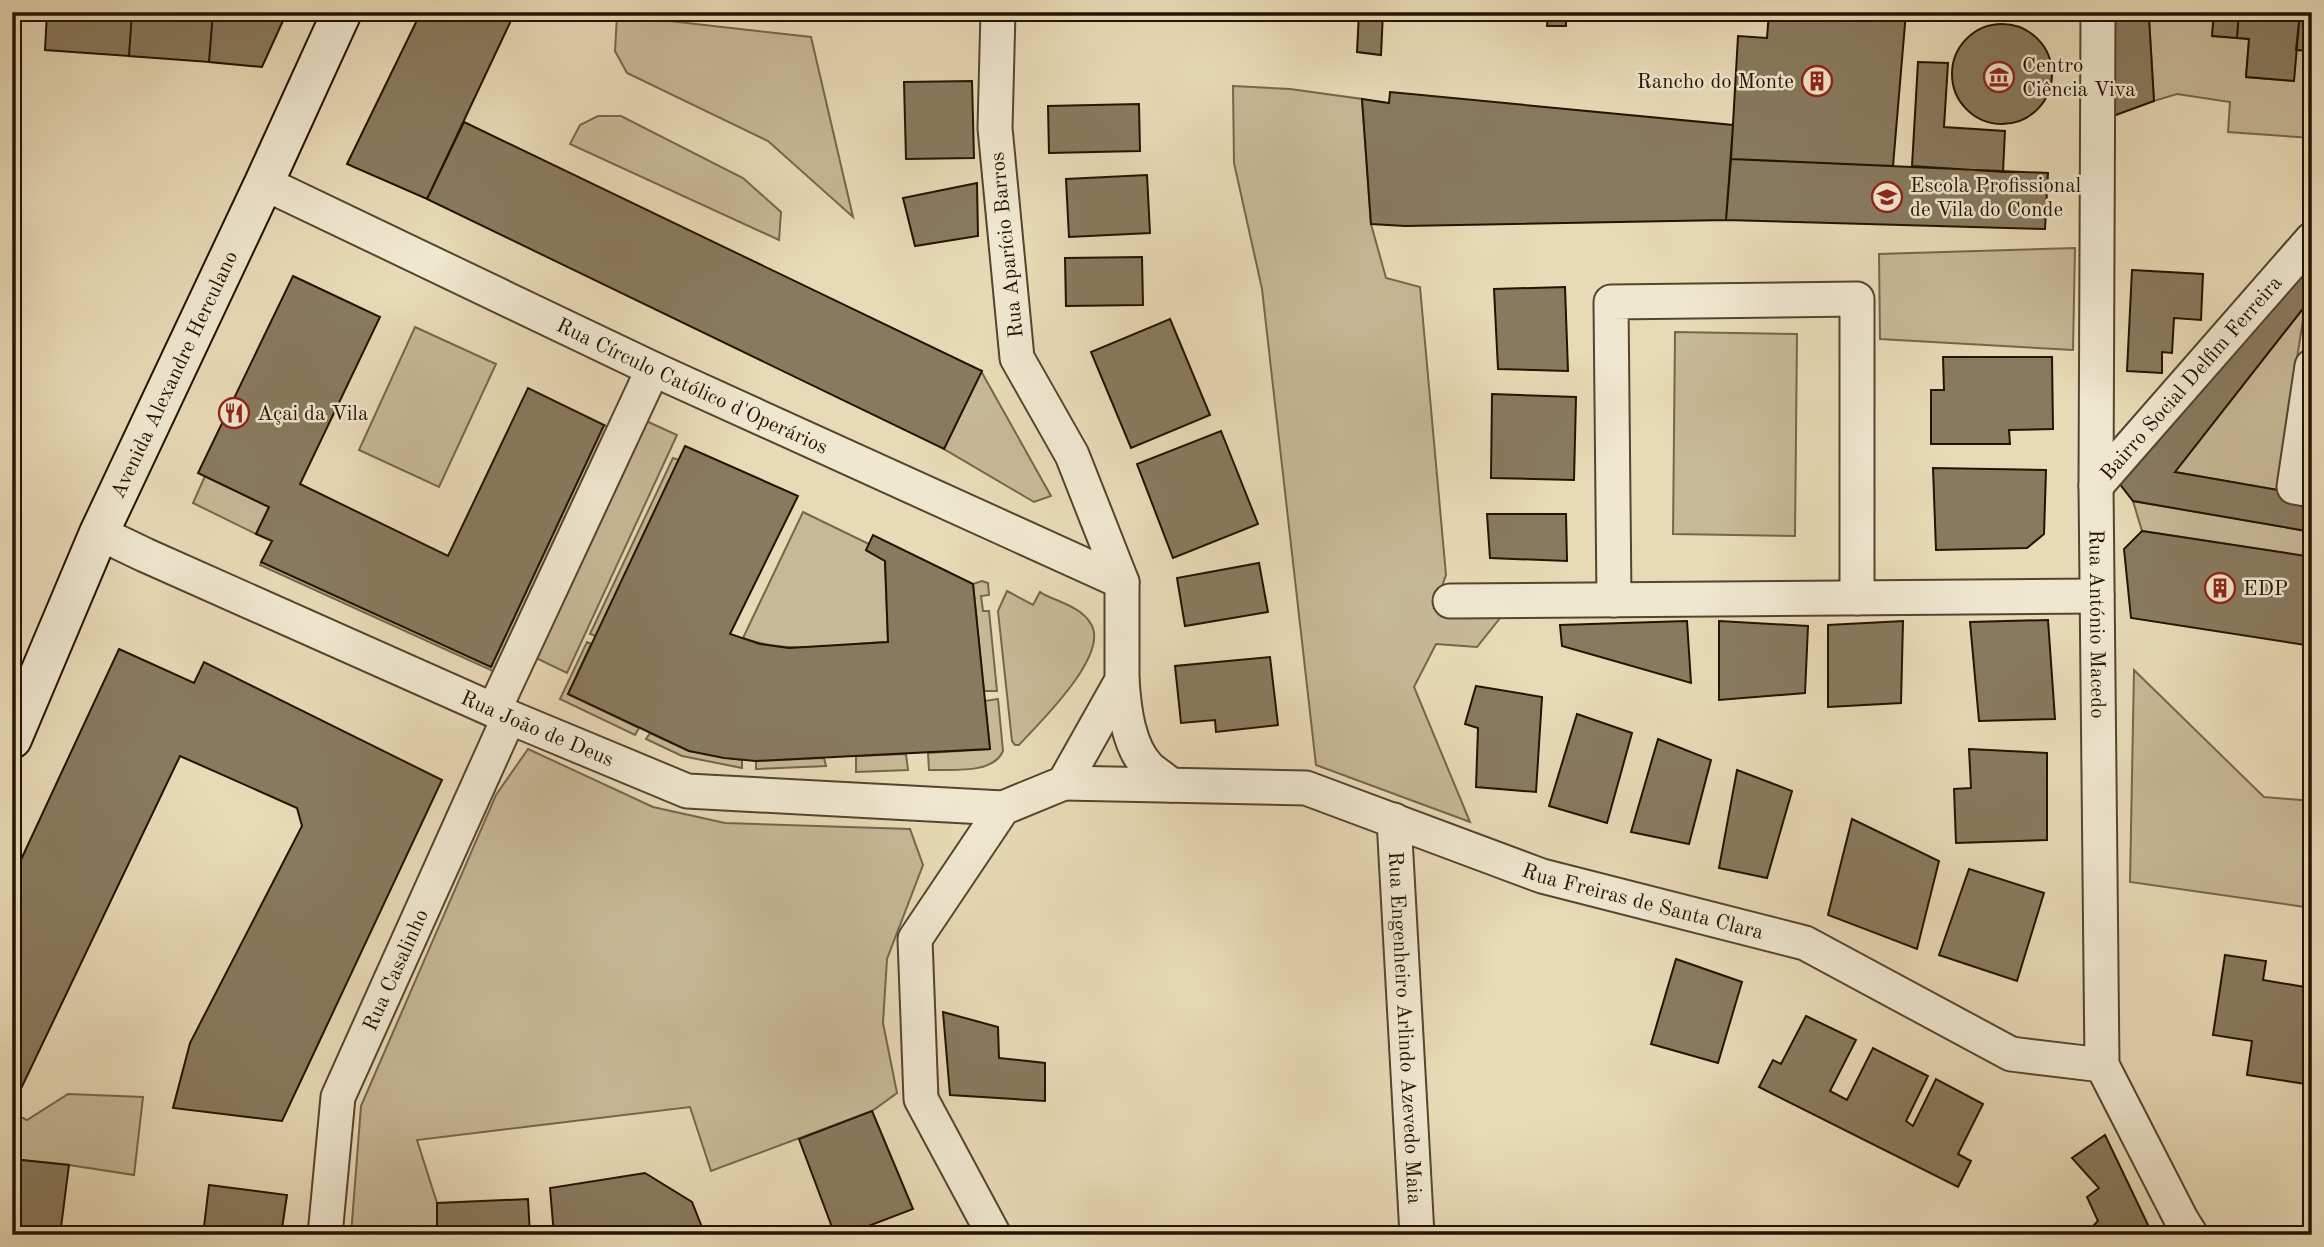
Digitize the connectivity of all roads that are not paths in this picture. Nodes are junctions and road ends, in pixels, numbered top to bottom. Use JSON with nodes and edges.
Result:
{"nodes":[{"id":1,"x":342,"y":12,"type":"edge"},
{"id":2,"x":998,"y":12,"type":"edge"},
{"id":3,"x":2098,"y":12,"type":"edge"},
{"id":4,"x":264,"y":183,"type":"junction"},
{"id":5,"x":2312,"y":239,"type":"edge"},
{"id":6,"x":2312,"y":366,"type":"edge"},
{"id":7,"x":653,"y":369,"type":"junction"},
{"id":8,"x":2096,"y":486,"type":"junction"},
{"id":9,"x":2312,"y":490,"type":"edge"},
{"id":10,"x":99,"y":533,"type":"junction"},
{"id":11,"x":1122,"y":582,"type":"junction"},
{"id":12,"x":2097,"y":596,"type":"junction"},
{"id":13,"x":1857,"y":598,"type":"junction"},
{"id":14,"x":1614,"y":600,"type":"junction"},
{"id":15,"x":1450,"y":601,"type":"dead end"},
{"id":16,"x":1122,"y":680,"type":"junction"},
{"id":17,"x":501,"y":714,"type":"junction"},
{"id":18,"x":12,"y":739,"type":"edge"},
{"id":19,"x":1064,"y":783,"type":"junction"},
{"id":20,"x":1171,"y":785,"type":"junction"},
{"id":21,"x":1003,"y":808,"type":"junction"},
{"id":22,"x":1394,"y":820,"type":"junction"},
{"id":23,"x":2102,"y":1065,"type":"junction"},
{"id":24,"x":2186,"y":1230,"type":"edge"},
{"id":25,"x":325,"y":1235,"type":"edge"},
{"id":26,"x":995,"y":1235,"type":"edge"},
{"id":27,"x":1417,"y":1235,"type":"edge"}],
"edges":[{"from":1,"to":4,"type":"main road","name":"Avenida Alexandre Herculano"},
{"from":2,"to":11,"type":"street","name":"Rua Aparício Barros"},
{"from":3,"to":8,"type":"street","name":"Rua António Macedo"},
{"from":4,"to":7,"type":"street","name":"Rua Círculo Católico d'Operários"},
{"from":4,"to":10,"type":"main road","name":"Avenida Alexandre Herculano"},
{"from":5,"to":8,"type":"street","name":"Bairro Social Delfim Ferreira"},
{"from":6,"to":9,"type":"street"},
{"from":7,"to":11,"type":"street","name":"Rua Círculo Católico d'Operários"},
{"from":7,"to":17,"type":"street","name":"Rua Casalinho"},
{"from":8,"to":12,"type":"street","name":"Rua António Macedo"},
{"from":10,"to":17,"type":"street","name":"Rua João de Deus"},
{"from":10,"to":18,"type":"main road","name":"Avenida Alexandre Herculano"},
{"from":11,"to":16,"type":"street","name":"Rua Aparício Barros"},
{"from":12,"to":13,"type":"street"},
{"from":12,"to":23,"type":"street","name":"Rua António Macedo"},
{"from":13,"to":14,"type":"street"},
{"from":13,"to":14,"type":"street"},
{"from":14,"to":15,"type":"street"},
{"from":16,"to":19,"type":"street","name":"Rua Aparício Barros"},
{"from":16,"to":20,"type":"street"},
{"from":17,"to":21,"type":"street","name":"Rua João de Deus"},
{"from":17,"to":25,"type":"street","name":"Rua Casalinho"},
{"from":19,"to":20,"type":"street","name":"Rua Freiras de Santa Clara"},
{"from":19,"to":21,"type":"street"},
{"from":20,"to":22,"type":"street","name":"Rua Freiras de Santa Clara"},
{"from":21,"to":26,"type":"street"},
{"from":22,"to":23,"type":"street","name":"Rua Freiras de Santa Clara"},
{"from":22,"to":27,"type":"street","name":"Rua Engenheiro Arlindo Azevedo Maia"},
{"from":23,"to":24,"type":"street","name":"Rua António Macedo"}]}
